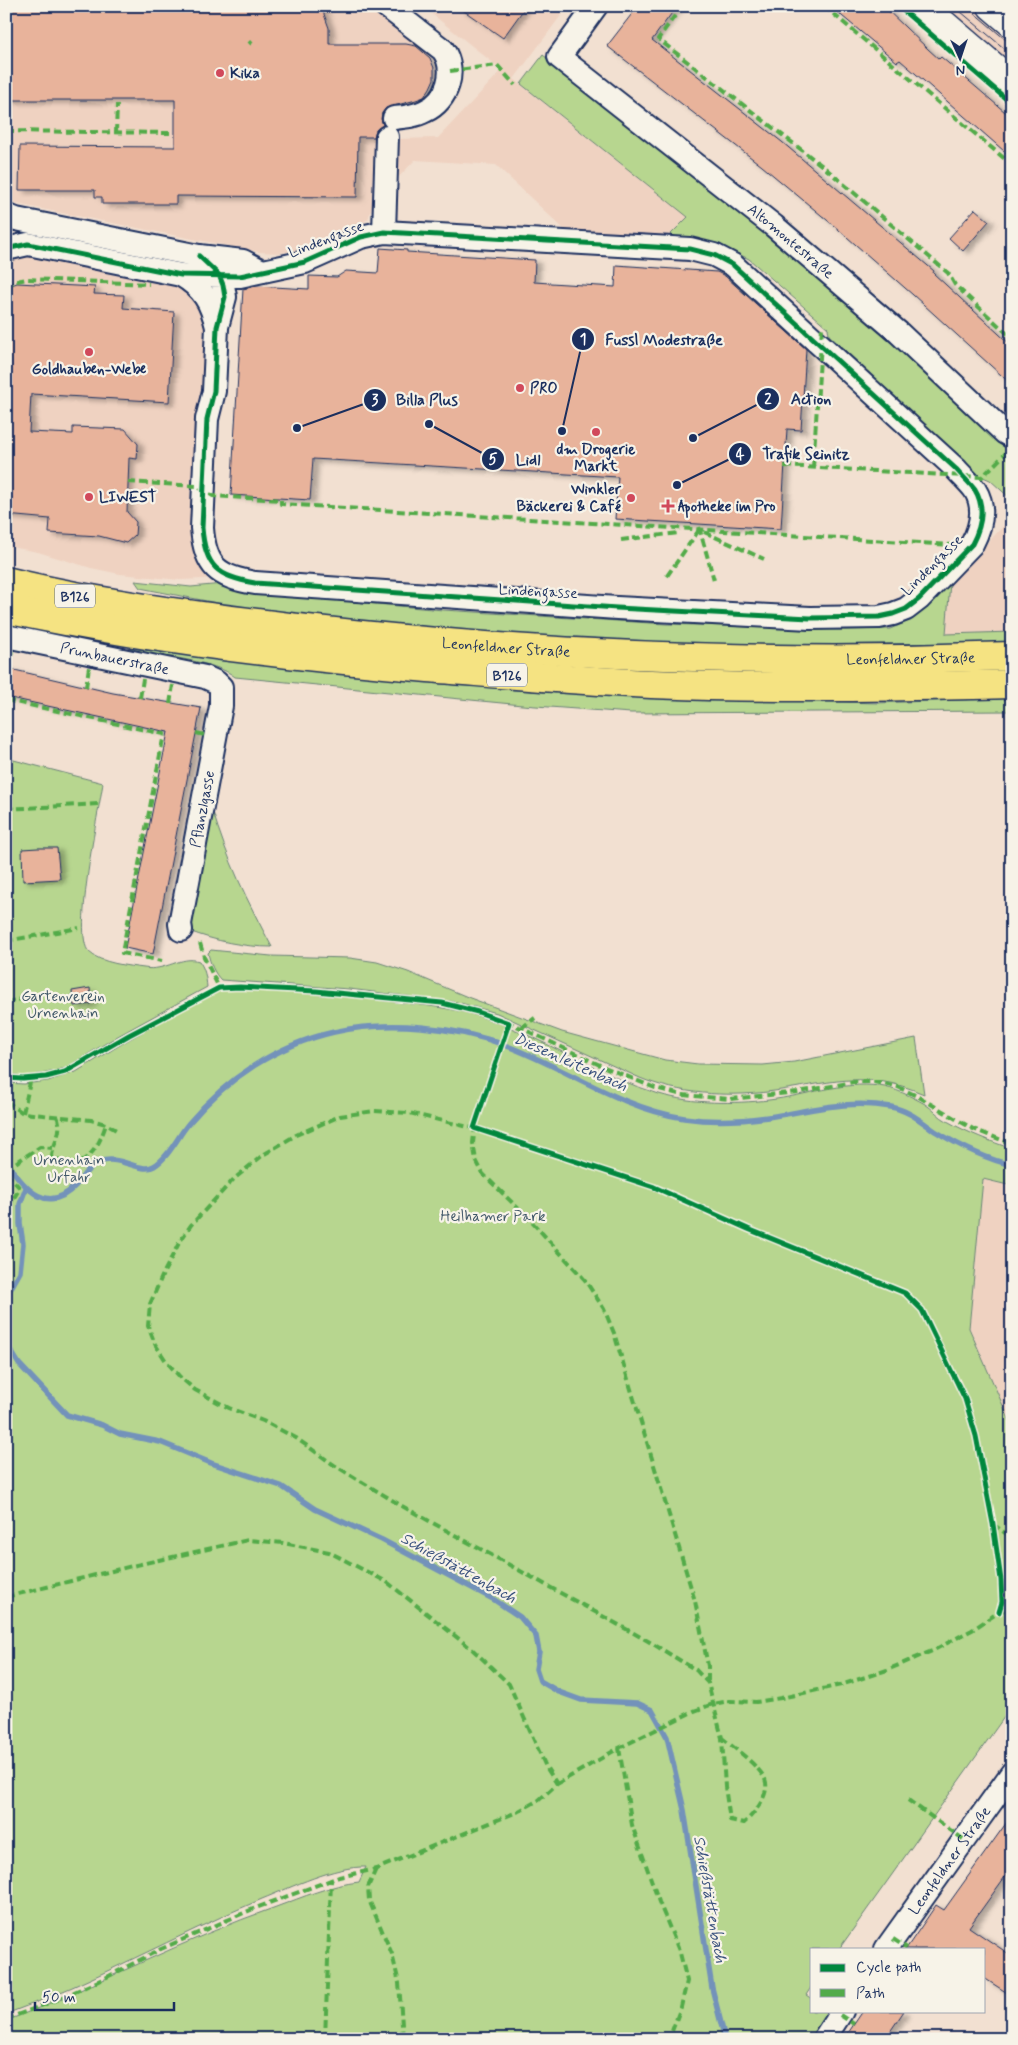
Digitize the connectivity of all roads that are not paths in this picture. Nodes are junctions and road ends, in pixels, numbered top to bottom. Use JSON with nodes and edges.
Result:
{"nodes":[{"id":1,"x":386,"y":6,"type":"edge"},
{"id":2,"x":596,"y":6,"type":"edge"},
{"id":3,"x":922,"y":6,"type":"edge"},
{"id":4,"x":992,"y":6,"type":"edge"},
{"id":5,"x":1012,"y":24,"type":"edge"},
{"id":6,"x":1012,"y":84,"type":"edge"},
{"id":7,"x":9,"y":223,"type":"edge"},
{"id":8,"x":384,"y":232,"type":"junction"},
{"id":9,"x":28,"y":244,"type":"junction"},
{"id":10,"x":6,"y":250,"type":"edge"},
{"id":11,"x":199,"y":256,"type":"junction"},
{"id":12,"x":262,"y":271,"type":"junction"},
{"id":13,"x":181,"y":275,"type":"junction"},
{"id":14,"x":219,"y":276,"type":"junction"},
{"id":15,"x":217,"y":327,"type":"junction"},
{"id":16,"x":1012,"y":437,"type":"edge"},
{"id":17,"x":6,"y":581,"type":"edge"},
{"id":18,"x":6,"y":609,"type":"edge"},
{"id":19,"x":6,"y":636,"type":"edge"},
{"id":20,"x":1012,"y":656,"type":"edge"},
{"id":21,"x":1012,"y":684,"type":"edge"},
{"id":22,"x":221,"y":687,"type":"joint"},
{"id":23,"x":182,"y":930,"type":"dead end"},
{"id":24,"x":1012,"y":1773,"type":"edge"},
{"id":25,"x":887,"y":1948,"type":"edge"},
{"id":26,"x":841,"y":2012,"type":"edge"},
{"id":27,"x":824,"y":2039,"type":"edge"}],
"edges":[{"from":1,"to":8,"type":"street"},
{"from":2,"to":16,"type":"street","name":"Altomontestraße"},
{"from":3,"to":6,"type":"main road"},
{"from":4,"to":5,"type":"main road"},
{"from":7,"to":9,"type":"street","name":"Lindengasse"},
{"from":7,"to":11,"type":"street","name":"Lindengasse"},
{"from":8,"to":12,"type":"street","name":"Lindengasse"},
{"from":8,"to":15,"type":"street","name":"Lindengasse"},
{"from":9,"to":10,"type":"street","name":"Lindengasse"},
{"from":9,"to":13,"type":"street","name":"Lindengasse"},
{"from":11,"to":12,"type":"street","name":"Lindengasse"},
{"from":11,"to":14,"type":"street"},
{"from":12,"to":14,"type":"street","name":"Lindengasse"},
{"from":13,"to":14,"type":"street","name":"Lindengasse"},
{"from":13,"to":15,"type":"street","name":"Lindengasse"},
{"from":14,"to":15,"type":"street","name":"Lindengasse"},
{"from":17,"to":20,"type":"main road","name":"Leonfeldner Straße","number":"B126"},
{"from":18,"to":21,"type":"main road","name":"Leonfeldner Straße","number":"B126"},
{"from":19,"to":22,"type":"street","name":"Prunbauerstraße"},
{"from":22,"to":23,"type":"street","name":"Pflanzlgasse"},
{"from":24,"to":25,"type":"street","name":"Leonfeldner Straße"},
{"from":26,"to":27,"type":"street"}]}
